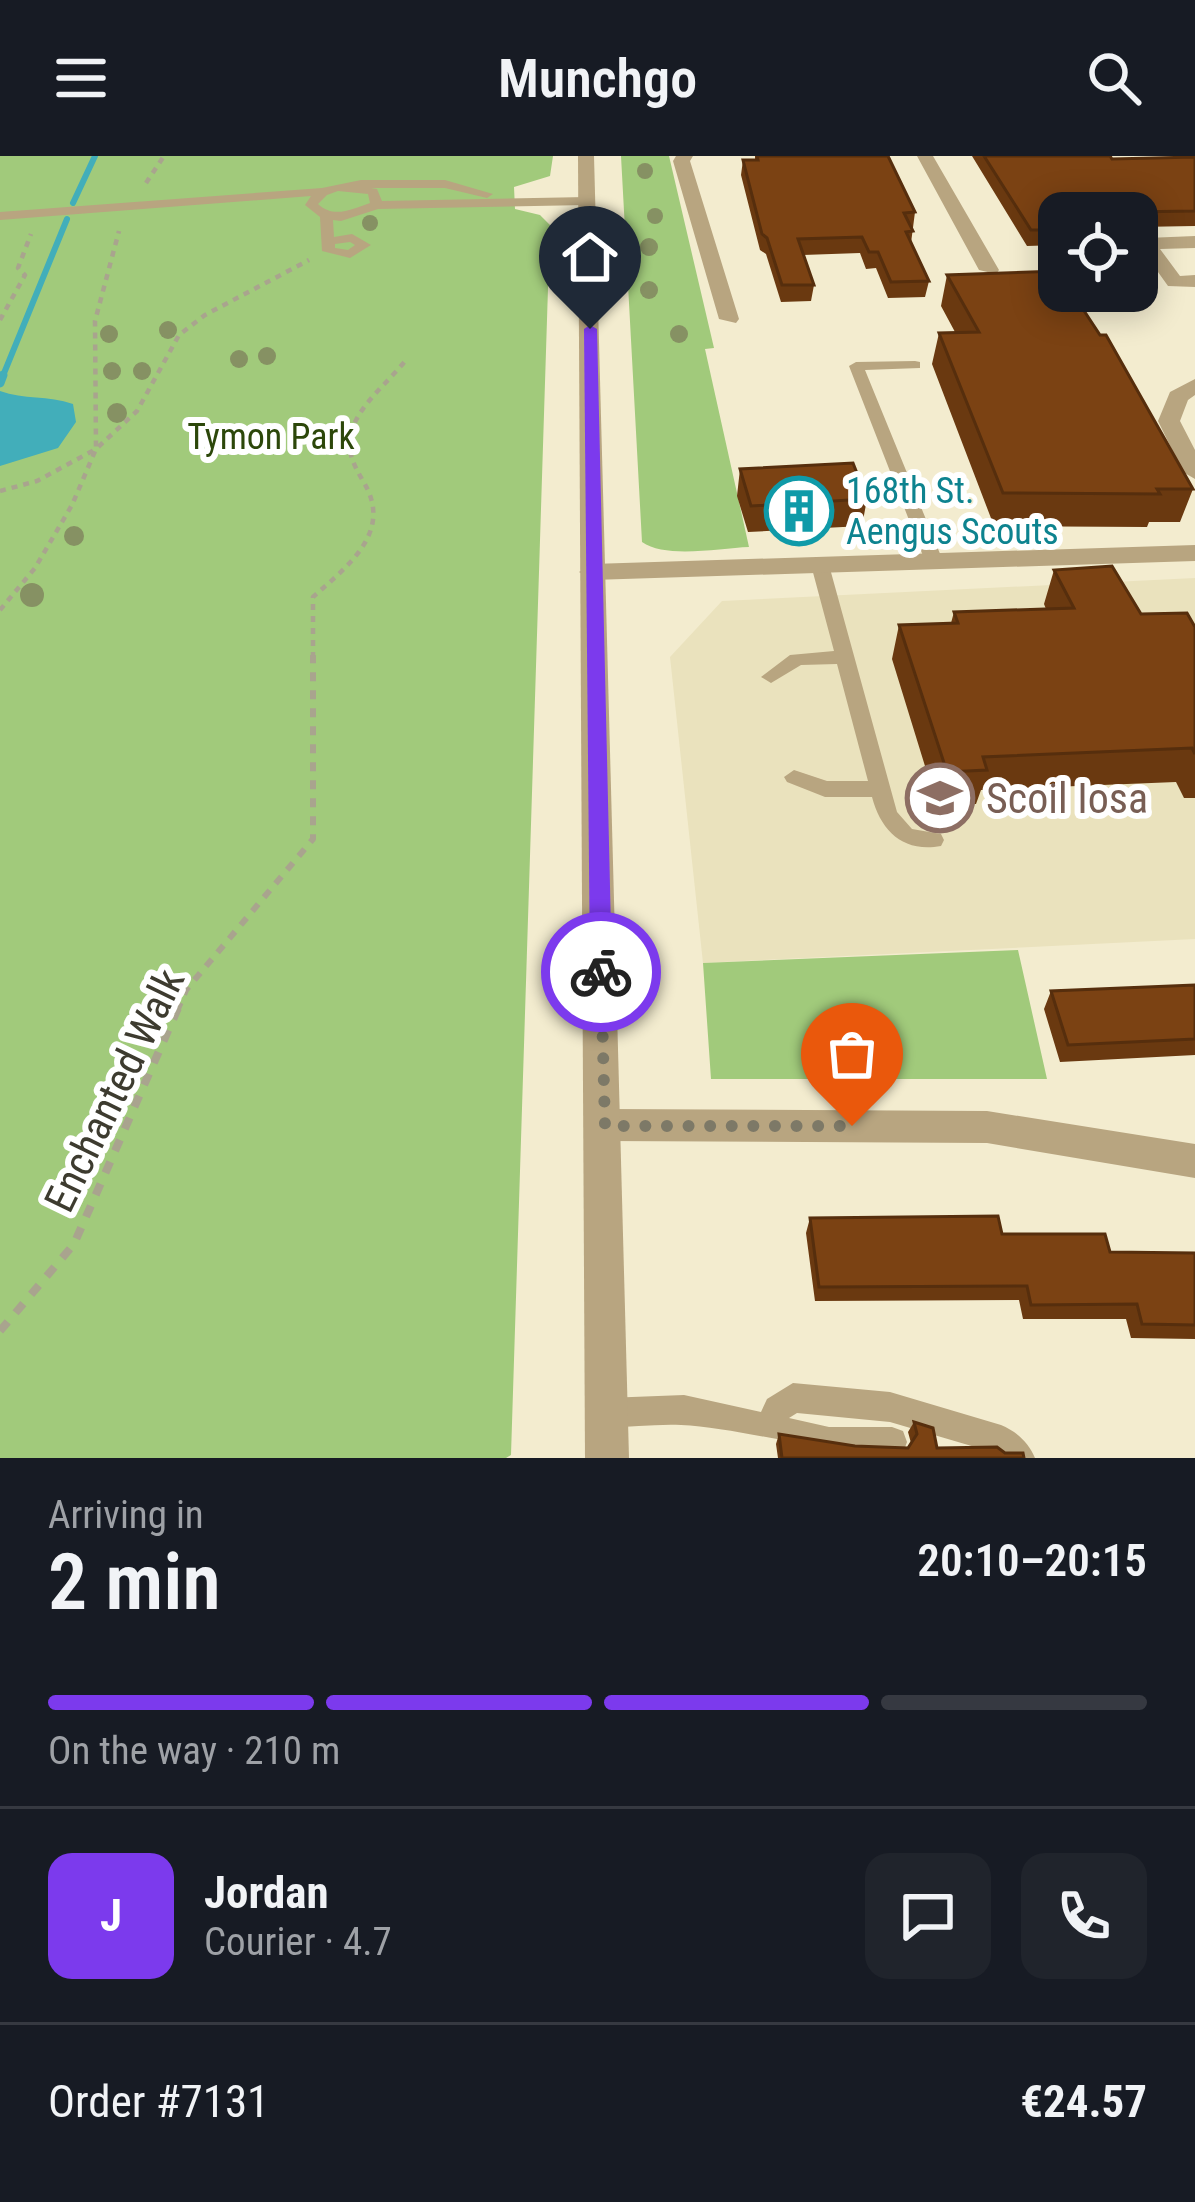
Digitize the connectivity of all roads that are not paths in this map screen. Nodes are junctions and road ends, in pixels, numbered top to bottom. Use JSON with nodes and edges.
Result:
{"nodes":[{"id":1,"x":586,"y":156,"type":"edge"},
{"id":2,"x":685,"y":156,"type":"edge"},
{"id":3,"x":926,"y":156,"type":"edge"},
{"id":4,"x":342,"y":187,"type":"junction"},
{"id":5,"x":322,"y":192,"type":"junction"},
{"id":6,"x":488,"y":194,"type":"junction"},
{"id":7,"x":587,"y":197,"type":"junction"},
{"id":8,"x":375,"y":198,"type":"junction"},
{"id":9,"x":149,"y":205,"type":"junction"},
{"id":10,"x":320,"y":212,"type":"junction"},
{"id":11,"x":0,"y":216,"type":"edge"},
{"id":12,"x":350,"y":216,"type":"junction"},
{"id":13,"x":1195,"y":242,"type":"edge"},
{"id":14,"x":989,"y":270,"type":"edge"},
{"id":15,"x":1194,"y":283,"type":"edge"},
{"id":16,"x":729,"y":319,"type":"dead end"},
{"id":17,"x":915,"y":364,"type":"dead end"},
{"id":18,"x":1195,"y":386,"type":"edge"},
{"id":19,"x":1195,"y":472,"type":"edge"},
{"id":20,"x":1195,"y":553,"type":"edge"},
{"id":21,"x":934,"y":561,"type":"junction"},
{"id":22,"x":820,"y":565,"type":"junction"},
{"id":23,"x":592,"y":572,"type":"junction"},
{"id":24,"x":844,"y":657,"type":"junction"},
{"id":25,"x":771,"y":677,"type":"dead end"},
{"id":26,"x":794,"y":777,"type":"dead end"},
{"id":27,"x":880,"y":789,"type":"junction"},
{"id":28,"x":932,"y":840,"type":"dead end"},
{"id":29,"x":605,"y":1126,"type":"junction"},
{"id":30,"x":1195,"y":1161,"type":"edge"},
{"id":31,"x":606,"y":1413,"type":"junction"},
{"id":32,"x":770,"y":1426,"type":"junction"},
{"id":33,"x":892,"y":1442,"type":"edge"},
{"id":34,"x":608,"y":1458,"type":"edge"},
{"id":35,"x":1020,"y":1458,"type":"edge"}],
"edges":[{"from":1,"to":7,"type":"street"},
{"from":2,"to":16,"type":"street"},
{"from":3,"to":14,"type":"street"},
{"from":4,"to":5,"type":"lane"},
{"from":4,"to":6,"type":"lane"},
{"from":4,"to":8,"type":"lane"},
{"from":5,"to":9,"type":"lane"},
{"from":5,"to":10,"type":"lane"},
{"from":6,"to":7,"type":"lane"},
{"from":6,"to":8,"type":"lane"},
{"from":7,"to":8,"type":"lane"},
{"from":7,"to":23,"type":"street"},
{"from":8,"to":12,"type":"lane"},
{"from":9,"to":10,"type":"lane"},
{"from":9,"to":11,"type":"lane"},
{"from":10,"to":12,"type":"lane"},
{"from":10,"to":12,"type":"lane"},
{"from":13,"to":15,"type":"street"},
{"from":17,"to":21,"type":"lane"},
{"from":18,"to":19,"type":"street"},
{"from":20,"to":21,"type":"street"},
{"from":21,"to":22,"type":"street"},
{"from":22,"to":23,"type":"street"},
{"from":22,"to":24,"type":"lane"},
{"from":23,"to":29,"type":"street"},
{"from":24,"to":25,"type":"lane"},
{"from":24,"to":27,"type":"lane"},
{"from":26,"to":27,"type":"lane"},
{"from":27,"to":28,"type":"lane"},
{"from":29,"to":30,"type":"street"},
{"from":29,"to":31,"type":"street"},
{"from":31,"to":32,"type":"lane"},
{"from":31,"to":34,"type":"street"},
{"from":32,"to":33,"type":"lane"},
{"from":32,"to":35,"type":"lane"}]}
